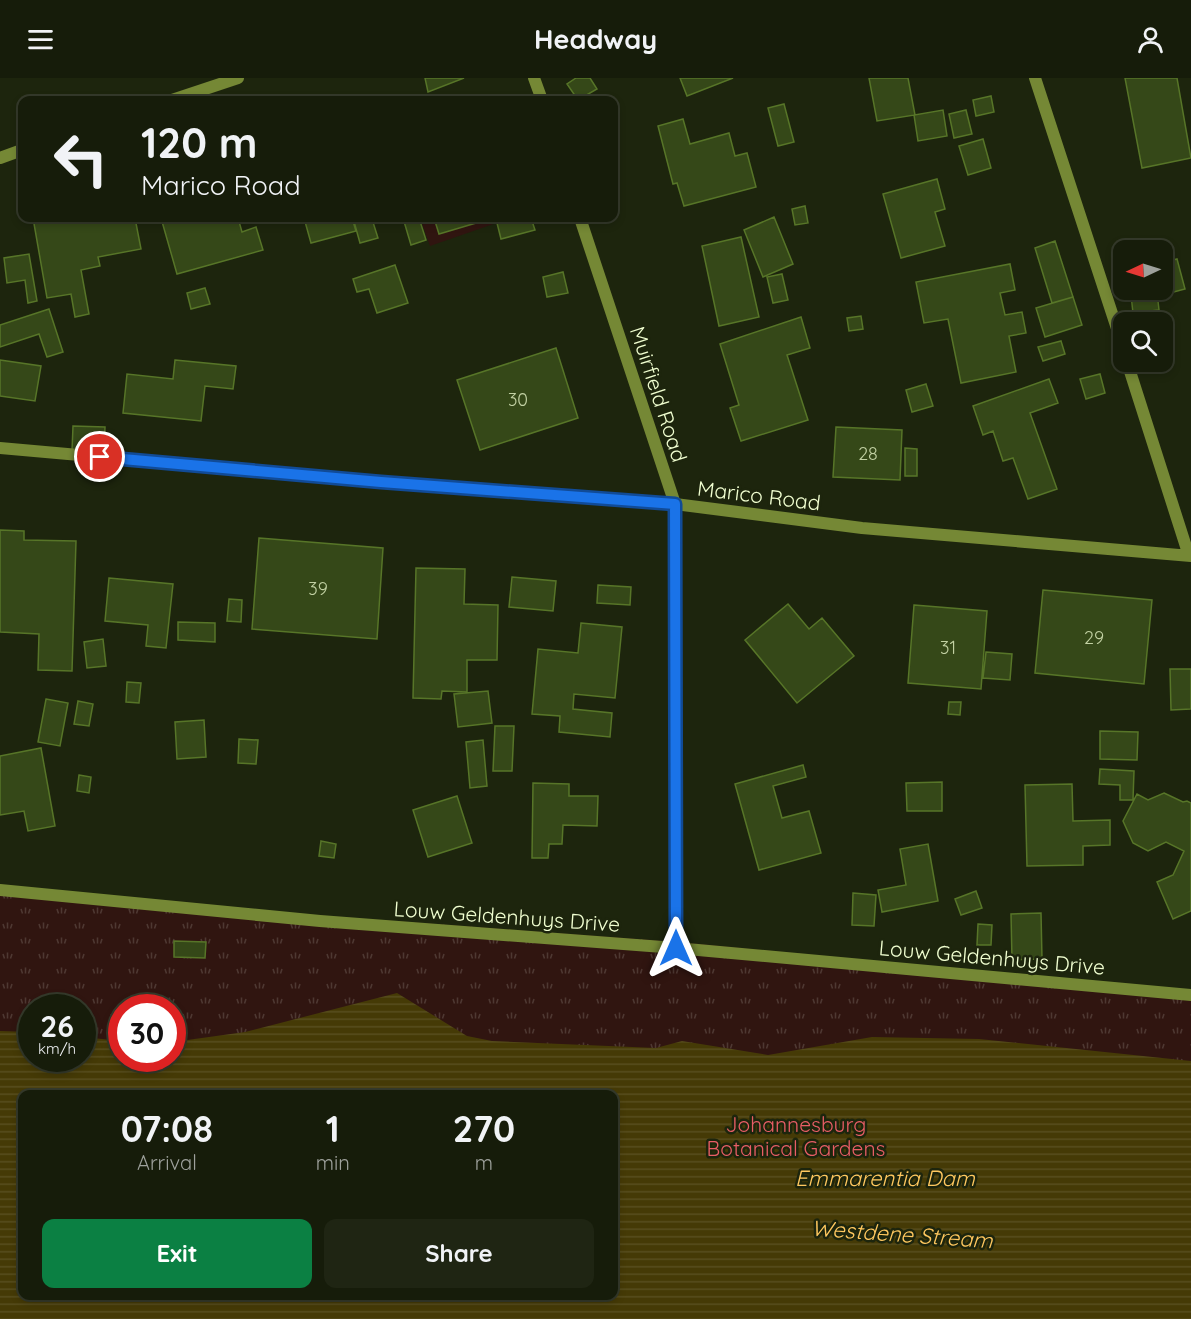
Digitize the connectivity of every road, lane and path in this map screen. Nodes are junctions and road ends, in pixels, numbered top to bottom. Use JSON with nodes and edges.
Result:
{"nodes":[{"id":1,"x":238,"y":78,"type":"edge"},
{"id":2,"x":534,"y":78,"type":"edge"},
{"id":3,"x":1035,"y":78,"type":"edge"},
{"id":4,"x":184,"y":96,"type":"edge"},
{"id":5,"x":541,"y":96,"type":"edge"},
{"id":6,"x":18,"y":151,"type":"edge"},
{"id":7,"x":0,"y":158,"type":"edge"},
{"id":8,"x":581,"y":222,"type":"edge"},
{"id":9,"x":1113,"y":316,"type":"edge"},
{"id":10,"x":1130,"y":372,"type":"edge"},
{"id":11,"x":0,"y":448,"type":"edge"},
{"id":12,"x":675,"y":504,"type":"junction"},
{"id":13,"x":1190,"y":556,"type":"edge"},
{"id":14,"x":0,"y":890,"type":"edge"},
{"id":15,"x":676,"y":948,"type":"junction"},
{"id":16,"x":1191,"y":995,"type":"edge"}],
"edges":[{"from":1,"to":4,"type":"street"},
{"from":2,"to":5,"type":"street"},
{"from":3,"to":9,"type":"street"},
{"from":6,"to":7,"type":"street"},
{"from":8,"to":12,"type":"street","name":"Muirfield Road"},
{"from":10,"to":13,"type":"street"},
{"from":11,"to":12,"type":"street","name":"Marico Road"},
{"from":12,"to":13,"type":"street","name":"Marico Road"},
{"from":12,"to":15,"type":"street","name":"Muirfield Road"},
{"from":14,"to":15,"type":"street","name":"Louw Geldenhuys Drive"},
{"from":15,"to":16,"type":"street","name":"Louw Geldenhuys Drive"}]}
